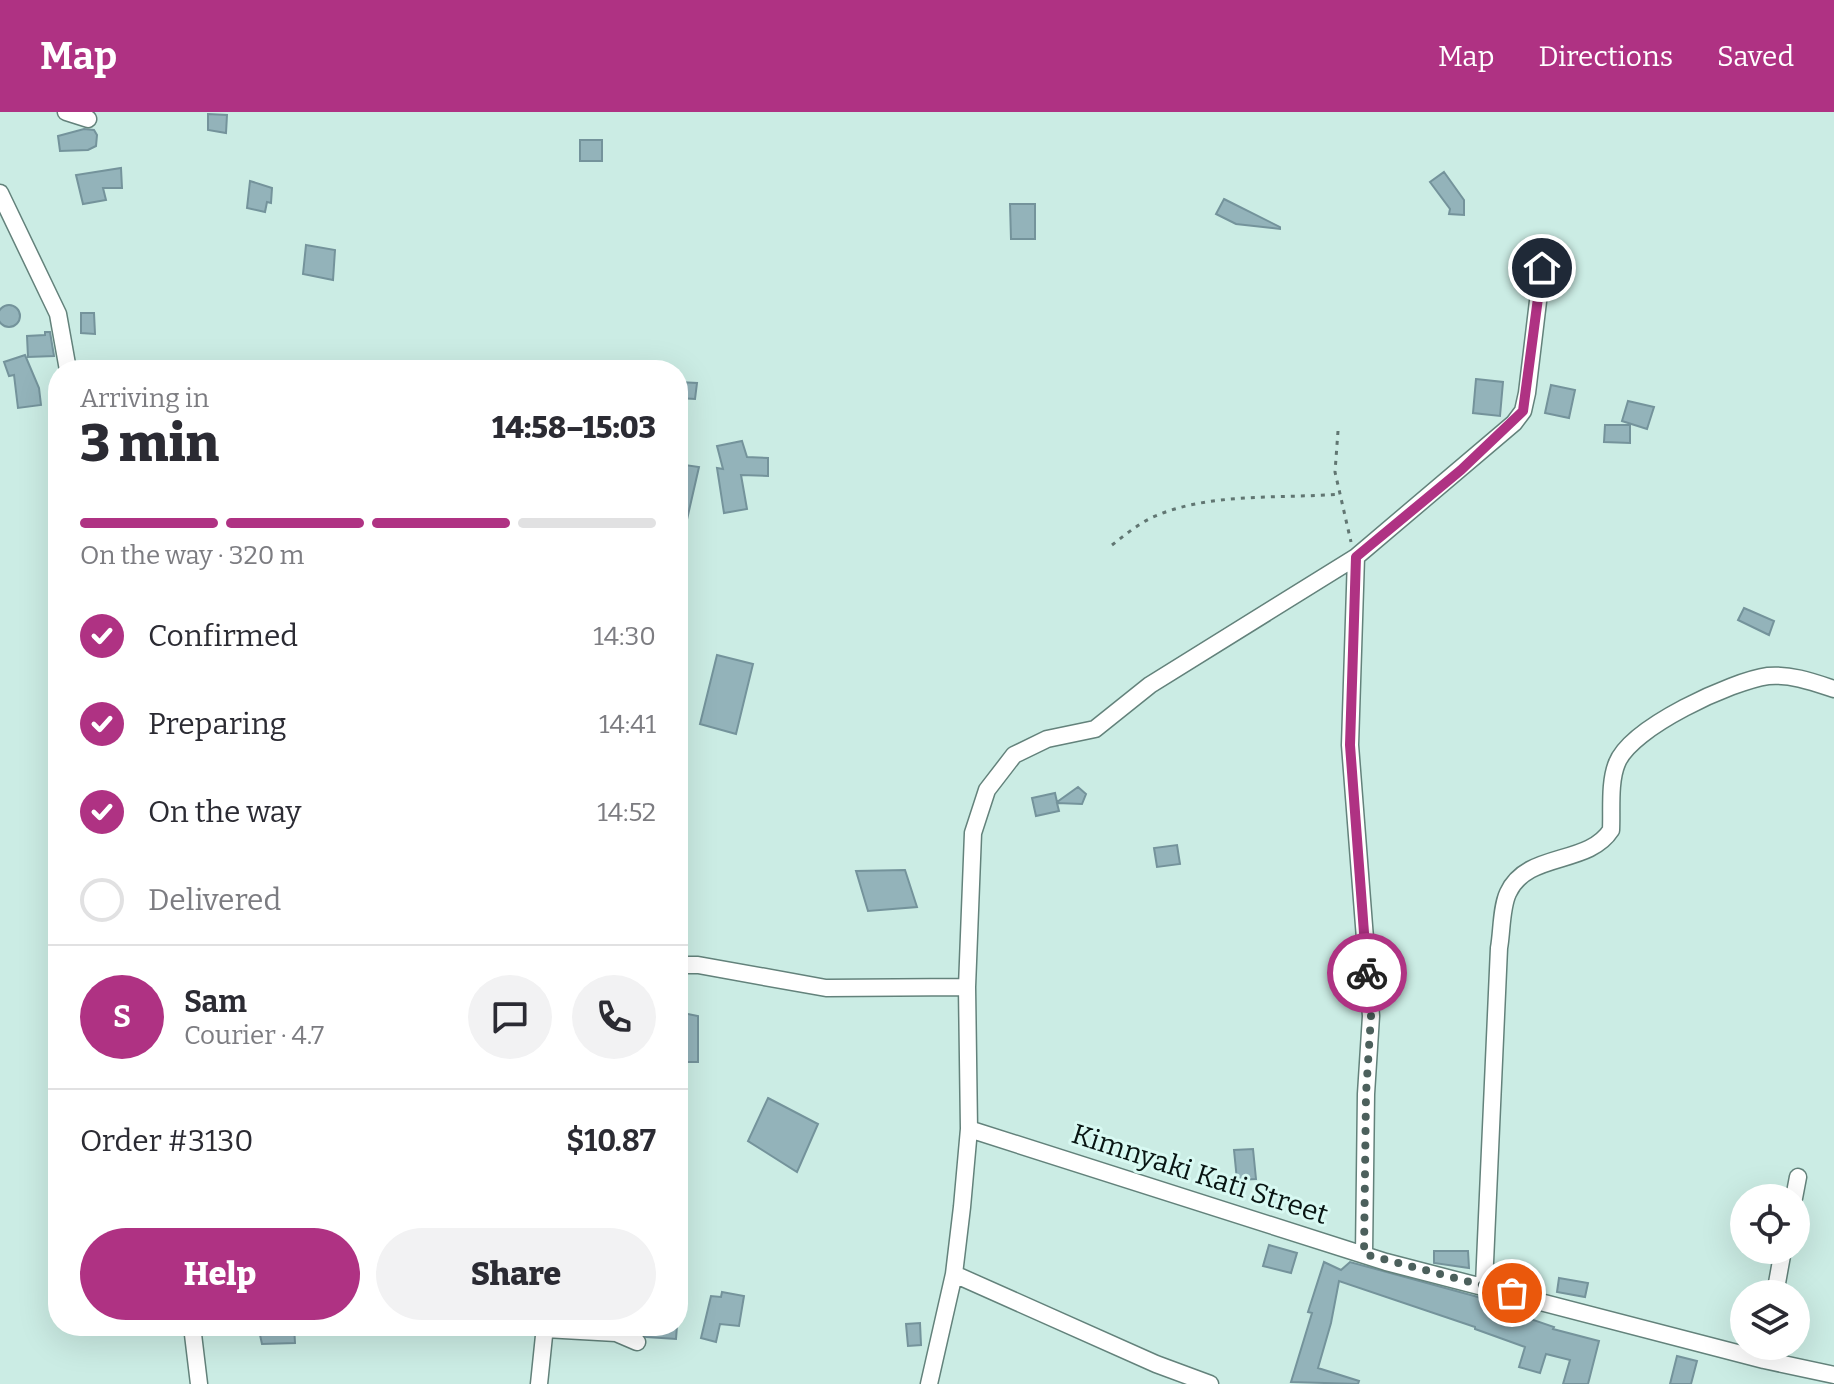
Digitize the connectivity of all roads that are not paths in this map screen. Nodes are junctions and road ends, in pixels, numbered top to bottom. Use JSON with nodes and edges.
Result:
{"nodes":[{"id":1,"x":66,"y":112,"type":"edge"},
{"id":2,"x":88,"y":119,"type":"dead end"},
{"id":3,"x":0,"y":193,"type":"edge"},
{"id":4,"x":1542,"y":268,"type":"dead end"},
{"id":5,"x":66,"y":360,"type":"edge"},
{"id":6,"x":1356,"y":557,"type":"junction"},
{"id":7,"x":1834,"y":689,"type":"edge"},
{"id":8,"x":688,"y":965,"type":"edge"},
{"id":9,"x":967,"y":987,"type":"junction"},
{"id":10,"x":969,"y":1129,"type":"junction"},
{"id":11,"x":1798,"y":1177,"type":"dead end"},
{"id":12,"x":1797,"y":1184,"type":"edge"},
{"id":13,"x":1364,"y":1254,"type":"junction"},
{"id":14,"x":954,"y":1274,"type":"junction"},
{"id":15,"x":1484,"y":1285,"type":"junction"},
{"id":16,"x":193,"y":1336,"type":"edge"},
{"id":17,"x":544,"y":1336,"type":"edge"},
{"id":18,"x":626,"y":1336,"type":"edge"},
{"id":19,"x":637,"y":1342,"type":"dead end"},
{"id":20,"x":1730,"y":1345,"type":"edge"},
{"id":21,"x":1787,"y":1360,"type":"edge"},
{"id":22,"x":1834,"y":1375,"type":"edge"},
{"id":23,"x":199,"y":1384,"type":"edge"},
{"id":24,"x":539,"y":1384,"type":"edge"},
{"id":25,"x":929,"y":1384,"type":"edge"},
{"id":26,"x":1210,"y":1384,"type":"edge"}],
"edges":[{"from":1,"to":2,"type":"street"},
{"from":3,"to":5,"type":"street"},
{"from":4,"to":6,"type":"street"},
{"from":6,"to":9,"type":"street"},
{"from":6,"to":13,"type":"street"},
{"from":7,"to":15,"type":"street"},
{"from":8,"to":9,"type":"street"},
{"from":9,"to":10,"type":"street"},
{"from":10,"to":13,"type":"street","name":"Kimnyaki Kati Street"},
{"from":10,"to":14,"type":"street"},
{"from":11,"to":12,"type":"street"},
{"from":13,"to":15,"type":"street","name":"Kimnyaki Kati Street"},
{"from":14,"to":25,"type":"street"},
{"from":14,"to":26,"type":"street"},
{"from":15,"to":20,"type":"street","name":"Kimnyaki Kati Street"},
{"from":16,"to":23,"type":"street"},
{"from":17,"to":24,"type":"street"},
{"from":18,"to":19,"type":"street"},
{"from":21,"to":22,"type":"street","name":"Kimnyaki Kati Street"}]}
